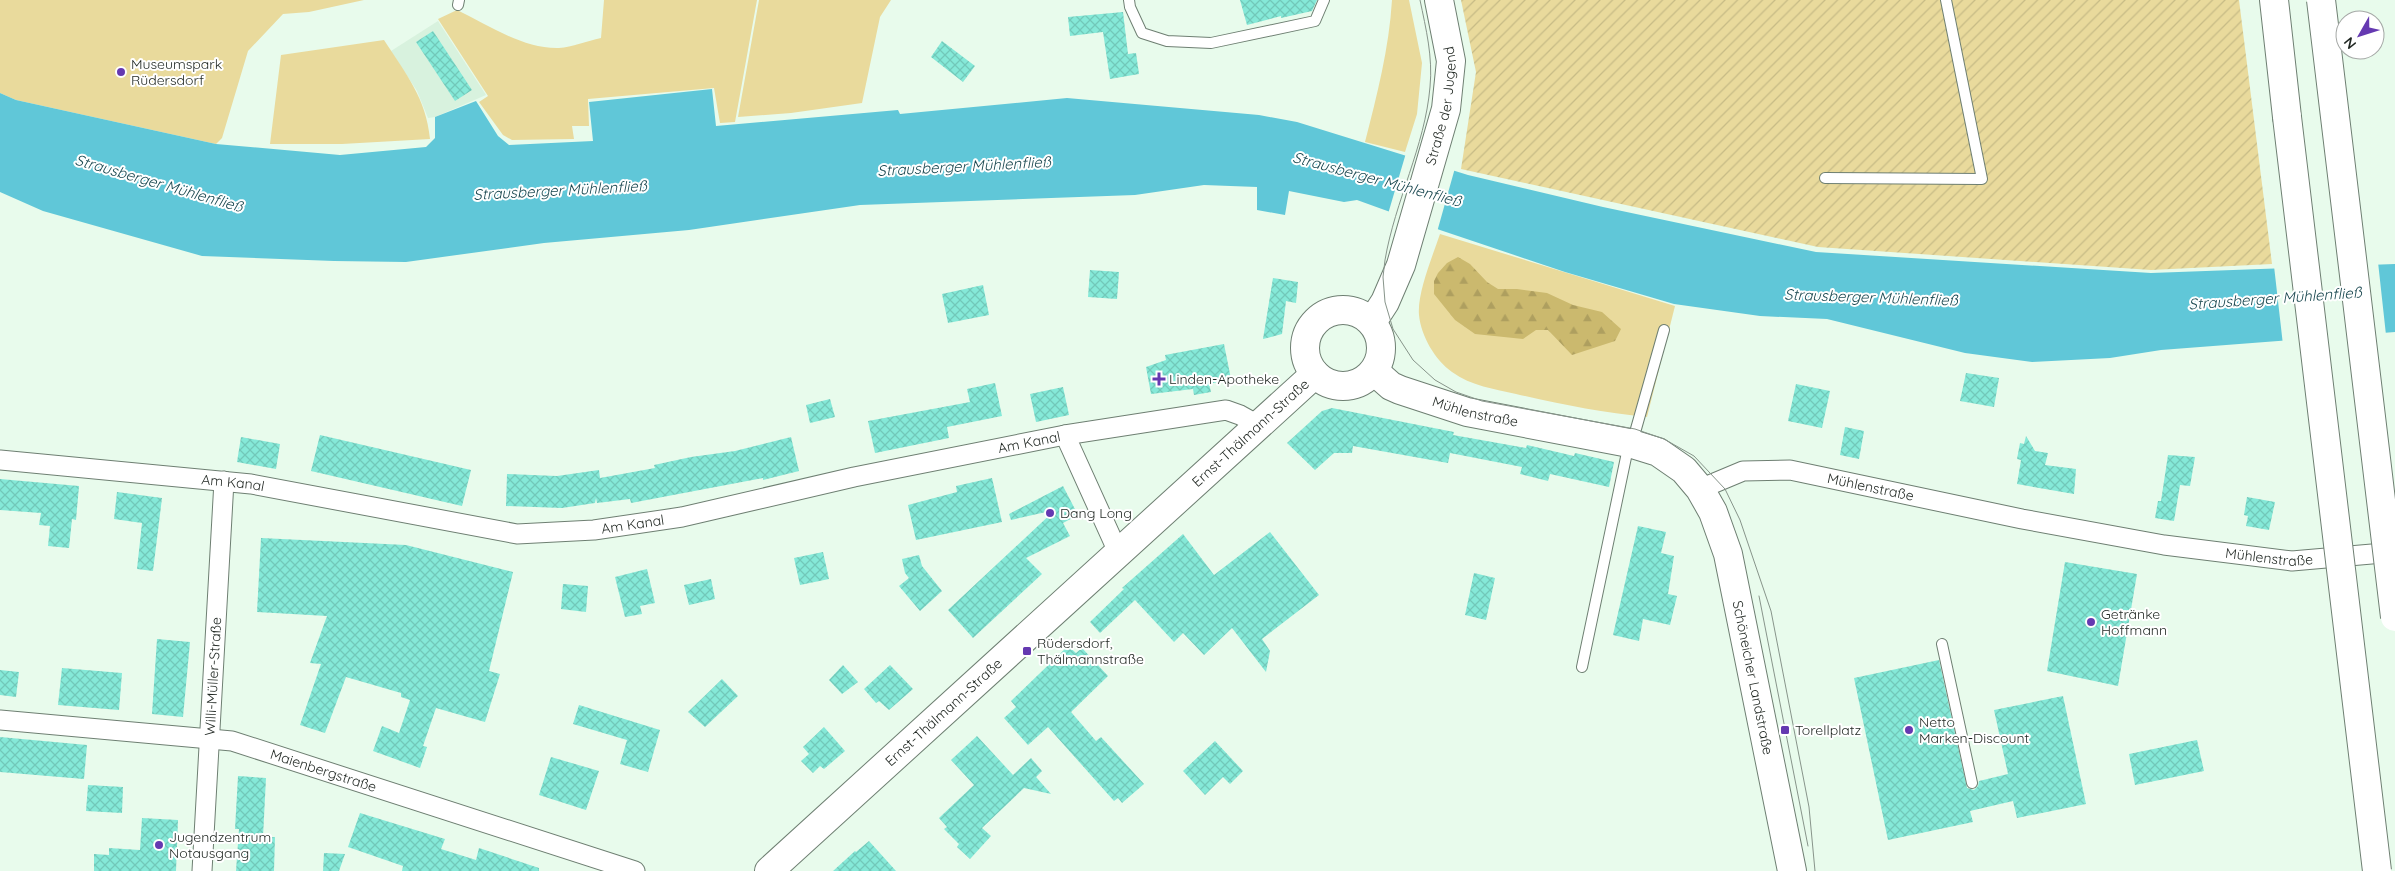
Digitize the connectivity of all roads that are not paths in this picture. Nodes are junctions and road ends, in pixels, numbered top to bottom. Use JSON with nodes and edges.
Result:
{"nodes":[{"id":1,"x":1129,"y":0,"type":"edge"},
{"id":2,"x":1324,"y":0,"type":"edge"},
{"id":3,"x":1439,"y":0,"type":"edge"},
{"id":4,"x":1946,"y":0,"type":"edge"},
{"id":5,"x":2274,"y":0,"type":"edge"},
{"id":6,"x":2321,"y":0,"type":"edge"},
{"id":7,"x":1825,"y":178,"type":"dead end"},
{"id":8,"x":1372,"y":322,"type":"junction"},
{"id":9,"x":1664,"y":330,"type":"dead end"},
{"id":10,"x":1374,"y":371,"type":"junction"},
{"id":11,"x":1315,"y":374,"type":"junction"},
{"id":12,"x":1258,"y":425,"type":"junction"},
{"id":13,"x":1066,"y":435,"type":"junction"},
{"id":14,"x":1631,"y":443,"type":"junction"},
{"id":15,"x":0,"y":460,"type":"edge"},
{"id":16,"x":224,"y":481,"type":"junction"},
{"id":17,"x":1700,"y":489,"type":"junction"},
{"id":18,"x":1118,"y":552,"type":"junction"},
{"id":19,"x":2395,"y":552,"type":"edge"},
{"id":20,"x":2395,"y":617,"type":"edge"},
{"id":21,"x":1942,"y":644,"type":"dead end"},
{"id":22,"x":1582,"y":667,"type":"dead end"},
{"id":23,"x":0,"y":720,"type":"edge"},
{"id":24,"x":209,"y":740,"type":"junction"},
{"id":25,"x":1972,"y":783,"type":"dead end"},
{"id":26,"x":202,"y":871,"type":"edge"},
{"id":27,"x":635,"y":871,"type":"edge"},
{"id":28,"x":769,"y":871,"type":"edge"},
{"id":29,"x":1792,"y":871,"type":"edge"},
{"id":30,"x":2377,"y":871,"type":"edge"}],
"edges":[{"from":1,"to":2,"type":"lane"},
{"from":3,"to":8,"type":"main road","name":"Straße der Jugend"},
{"from":4,"to":7,"type":"lane"},
{"from":5,"to":30,"type":"main road","bridge":true},
{"from":6,"to":20,"type":"main road","bridge":true},
{"from":8,"to":10,"type":"main road"},
{"from":8,"to":11,"type":"main road"},
{"from":9,"to":14,"type":"lane"},
{"from":10,"to":11,"type":"main road"},
{"from":10,"to":14,"type":"main road","name":"Mühlenstraße"},
{"from":11,"to":12,"type":"main road","name":"Ernst-Thälmann-Straße"},
{"from":12,"to":13,"type":"street","name":"Am Kanal"},
{"from":12,"to":18,"type":"main road","name":"Ernst-Thälmann-Straße"},
{"from":13,"to":16,"type":"street","name":"Am Kanal"},
{"from":13,"to":18,"type":"street"},
{"from":14,"to":17,"type":"main road","name":"Mühlenstraße"},
{"from":14,"to":22,"type":"lane"},
{"from":15,"to":16,"type":"street","name":"Am Kanal"},
{"from":16,"to":24,"type":"street","name":"Willi-Müller-Straße"},
{"from":17,"to":19,"type":"street","name":"Mühlenstraße"},
{"from":17,"to":29,"type":"main road","name":"Schöneicher Landstraße"},
{"from":18,"to":28,"type":"main road","name":"Ernst-Thälmann-Straße"},
{"from":21,"to":25,"type":"lane"},
{"from":23,"to":24,"type":"street","name":"Maienbergstraße"},
{"from":24,"to":26,"type":"street","name":"Willi-Müller-Straße"},
{"from":24,"to":27,"type":"street","name":"Maienbergstraße"}]}
